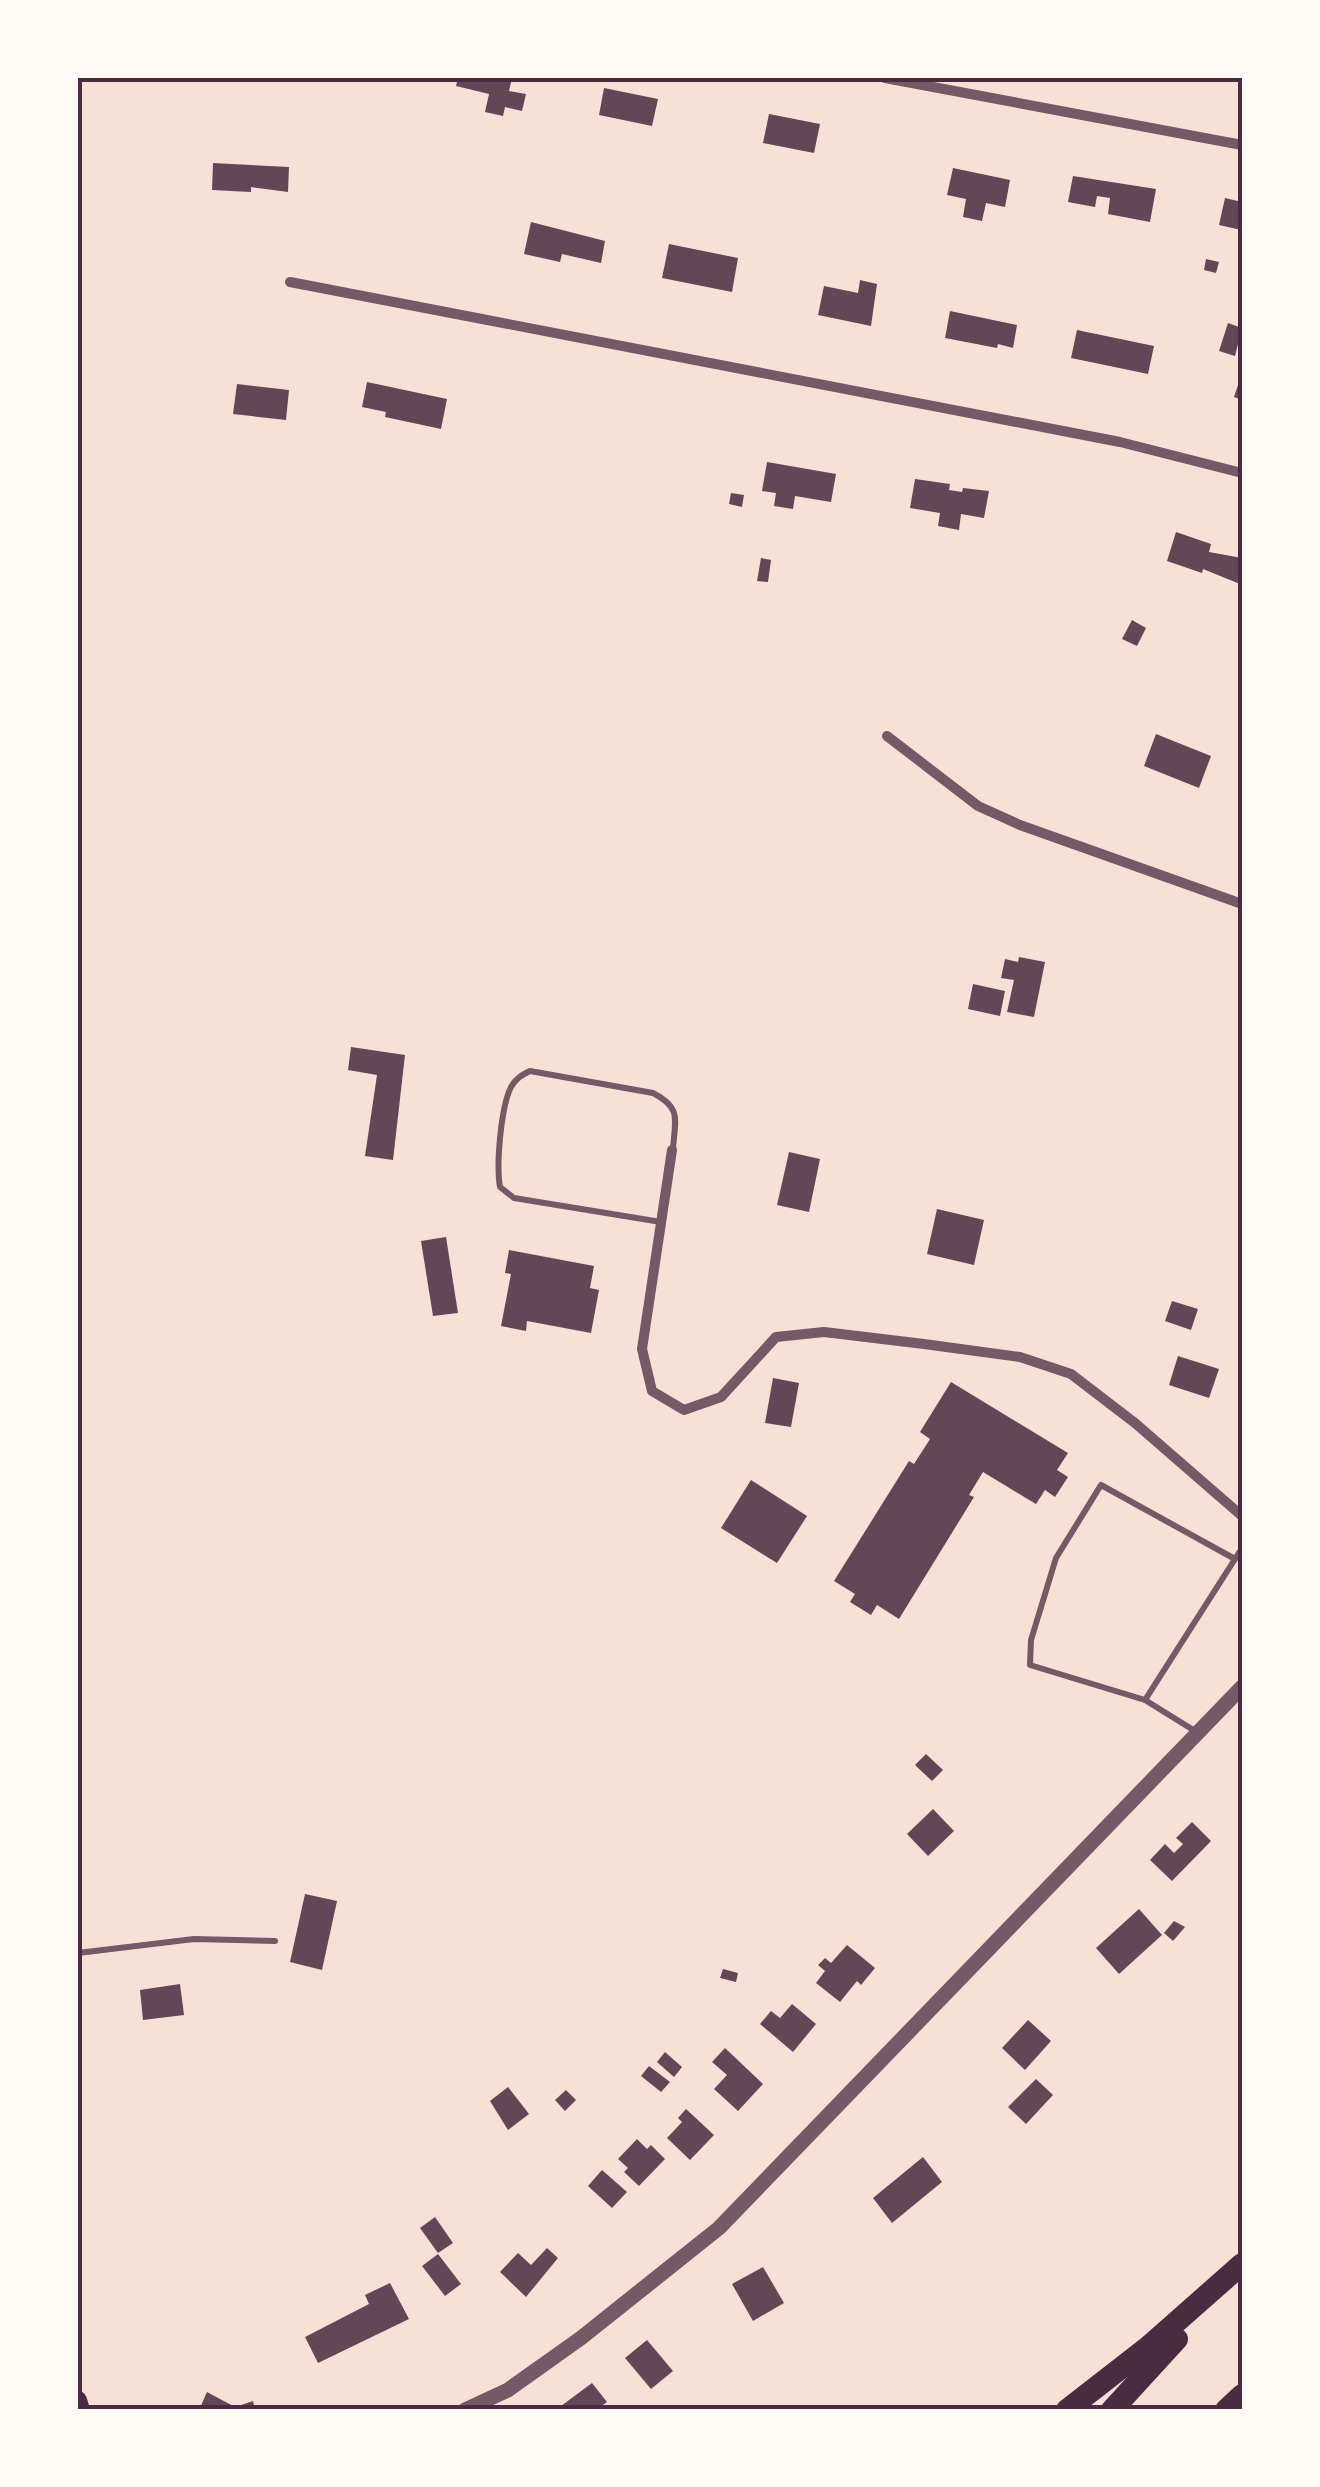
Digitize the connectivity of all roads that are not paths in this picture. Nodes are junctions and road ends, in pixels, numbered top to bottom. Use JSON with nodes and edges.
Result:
{"nodes":[{"id":1,"x":885,"y":78,"type":"edge"},
{"id":2,"x":1242,"y":145,"type":"edge"},
{"id":3,"x":290,"y":282,"type":"dead end"},
{"id":4,"x":1242,"y":473,"type":"edge"},
{"id":5,"x":887,"y":736,"type":"dead end"},
{"id":6,"x":1242,"y":904,"type":"edge"},
{"id":7,"x":672,"y":1150,"type":"joint"},
{"id":8,"x":661,"y":1222,"type":"junction"},
{"id":9,"x":1242,"y":1516,"type":"edge"},
{"id":10,"x":1242,"y":1548,"type":"edge"},
{"id":11,"x":1235,"y":1559,"type":"junction"},
{"id":12,"x":1242,"y":1686,"type":"edge"},
{"id":13,"x":1145,"y":1700,"type":"junction"},
{"id":14,"x":1198,"y":1734,"type":"junction"},
{"id":15,"x":275,"y":1942,"type":"dead end"},
{"id":16,"x":78,"y":1953,"type":"edge"},
{"id":17,"x":1242,"y":2264,"type":"edge"},
{"id":18,"x":1242,"y":2272,"type":"edge"},
{"id":19,"x":1242,"y":2395,"type":"edge"},
{"id":20,"x":78,"y":2400,"type":"edge"},
{"id":21,"x":81,"y":2410,"type":"edge"},
{"id":22,"x":465,"y":2410,"type":"edge"},
{"id":23,"x":1068,"y":2410,"type":"edge"},
{"id":24,"x":1112,"y":2410,"type":"edge"},
{"id":25,"x":1226,"y":2410,"type":"edge"}],
"edges":[{"from":1,"to":2,"type":"street"},
{"from":3,"to":4,"type":"street"},
{"from":5,"to":6,"type":"street"},
{"from":7,"to":8,"type":"street"},
{"from":7,"to":8,"type":"lane"},
{"from":8,"to":9,"type":"street"},
{"from":10,"to":11,"type":"lane"},
{"from":11,"to":13,"type":"lane"},
{"from":11,"to":13,"type":"lane"},
{"from":12,"to":14,"type":"street"},
{"from":13,"to":14,"type":"lane"},
{"from":14,"to":22,"type":"street"},
{"from":15,"to":16,"type":"lane"},
{"from":17,"to":23,"type":"highway"},
{"from":18,"to":24,"type":"highway"},
{"from":19,"to":25,"type":"highway"},
{"from":20,"to":21,"type":"main road"}]}
